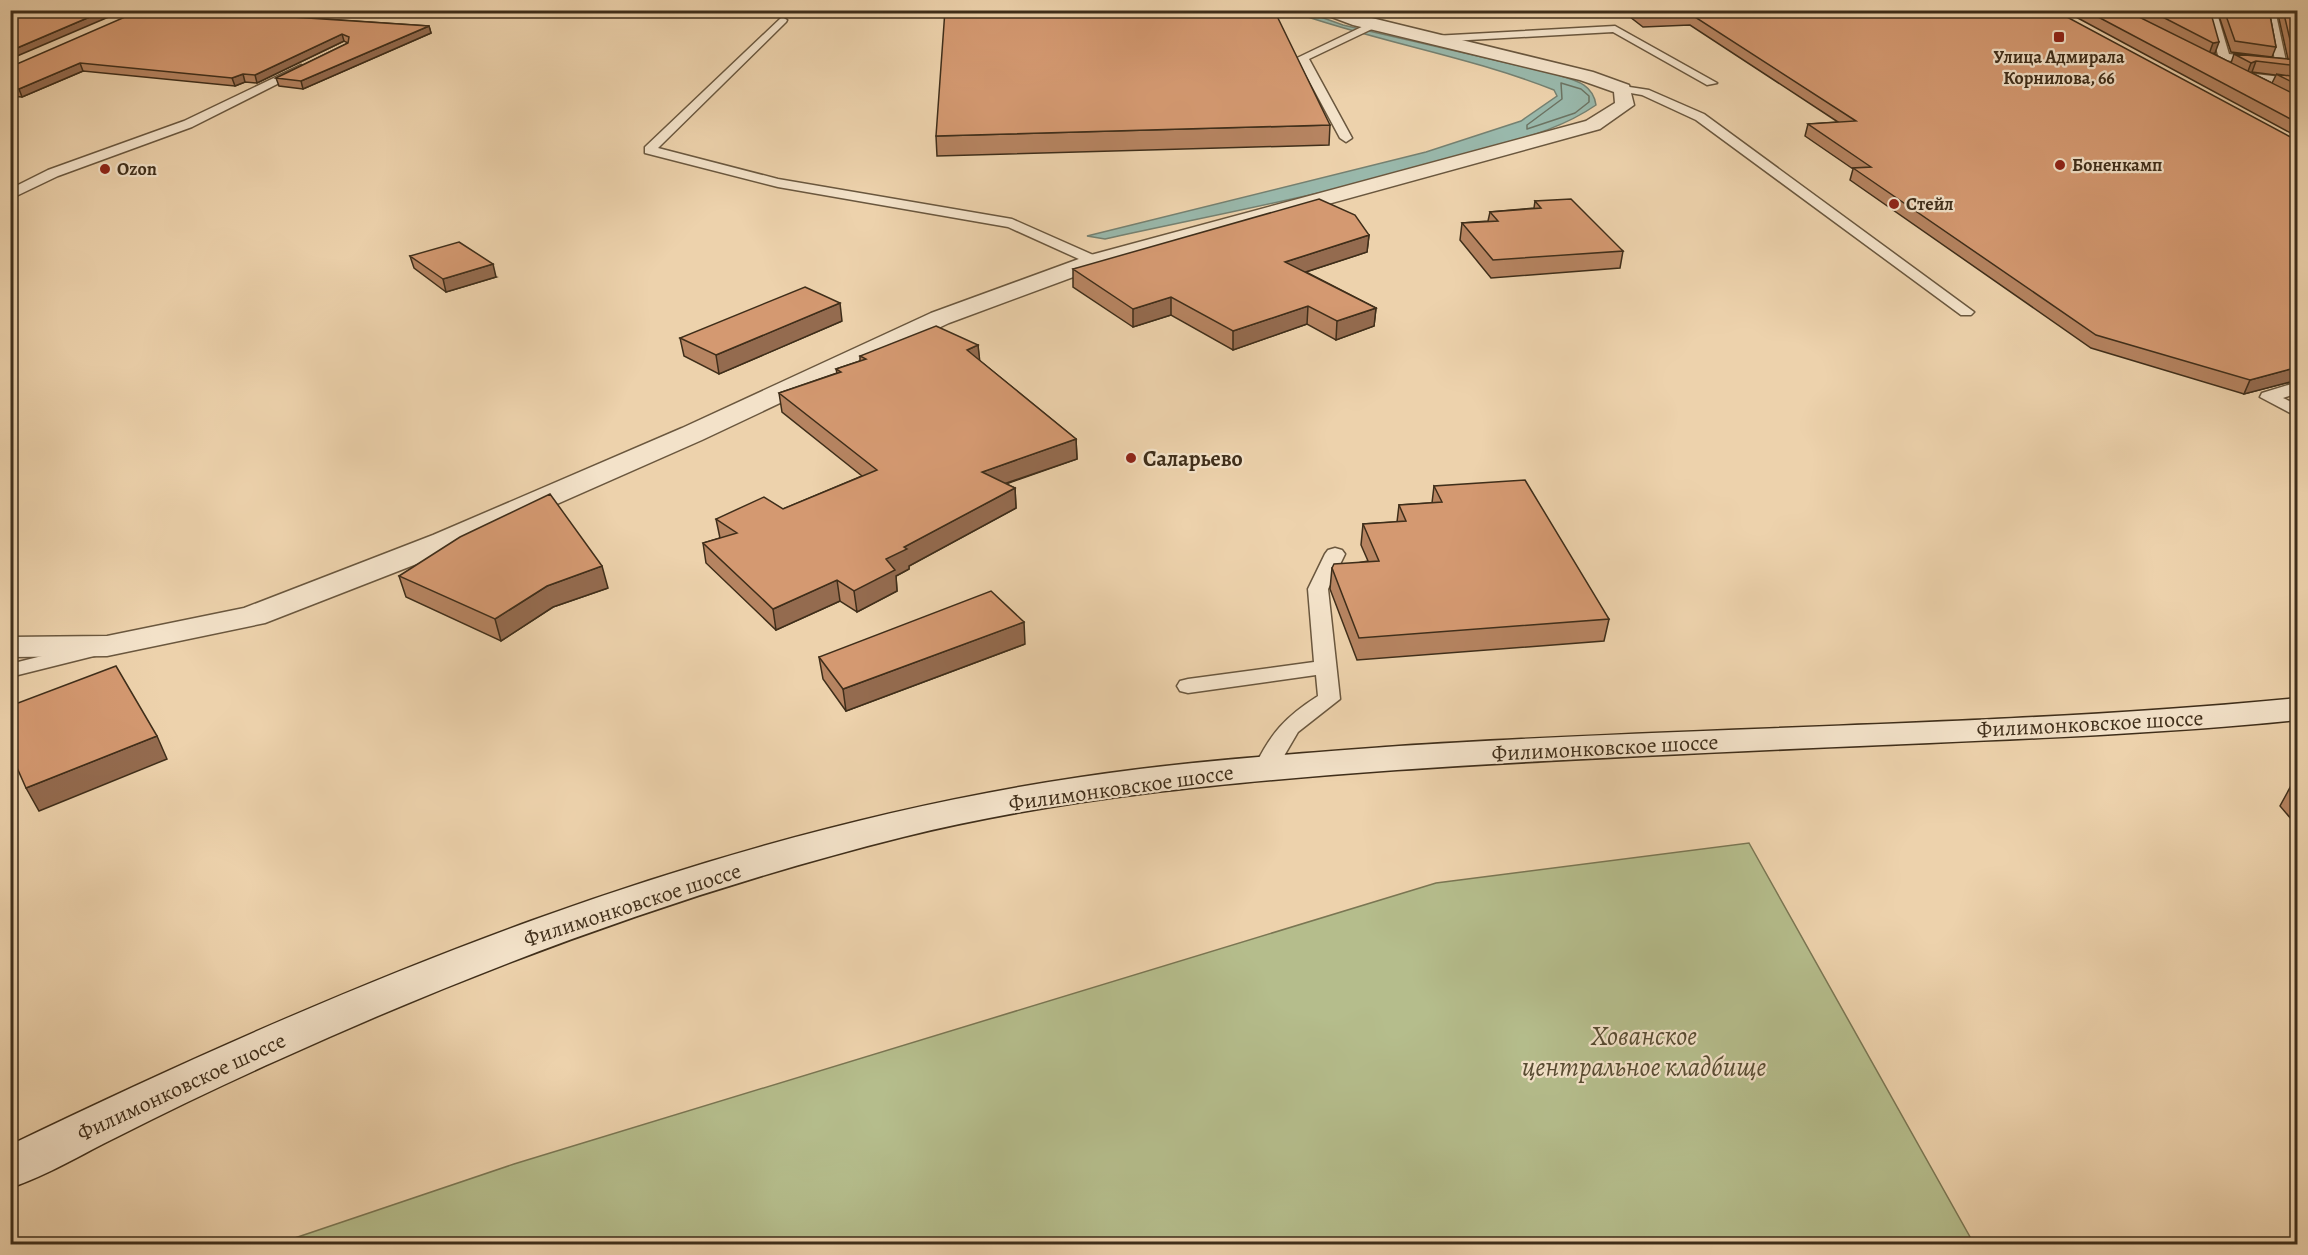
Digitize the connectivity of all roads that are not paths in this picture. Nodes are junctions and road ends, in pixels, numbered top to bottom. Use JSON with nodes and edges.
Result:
{"nodes":[{"id":1,"x":1322,"y":10,"type":"edge"},
{"id":2,"x":2211,"y":10,"type":"edge"},
{"id":3,"x":2270,"y":10,"type":"edge"},
{"id":4,"x":782,"y":20,"type":"dead end"},
{"id":5,"x":1370,"y":26,"type":"junction"},
{"id":6,"x":1433,"y":39,"type":"junction"},
{"id":7,"x":2224,"y":57,"type":"junction"},
{"id":8,"x":315,"y":60,"type":"edge"},
{"id":9,"x":2281,"y":64,"type":"junction"},
{"id":10,"x":2298,"y":66,"type":"edge"},
{"id":11,"x":2237,"y":75,"type":"junction"},
{"id":12,"x":1711,"y":83,"type":"dead end"},
{"id":13,"x":2298,"y":83,"type":"edge"},
{"id":14,"x":1623,"y":89,"type":"junction"},
{"id":15,"x":2266,"y":90,"type":"edge"},
{"id":16,"x":1346,"y":138,"type":"dead end"},
{"id":17,"x":10,"y":195,"type":"edge"},
{"id":18,"x":1095,"y":261,"type":"junction"},
{"id":19,"x":1966,"y":312,"type":"dead end"},
{"id":20,"x":2298,"y":387,"type":"edge"},
{"id":21,"x":2298,"y":412,"type":"edge"},
{"id":22,"x":1335,"y":554,"type":"dead end"},
{"id":23,"x":107,"y":646,"type":"junction"},
{"id":24,"x":10,"y":647,"type":"edge"},
{"id":25,"x":1326,"y":667,"type":"junction"},
{"id":26,"x":10,"y":671,"type":"edge"},
{"id":27,"x":1188,"y":686,"type":"dead end"},
{"id":28,"x":2298,"y":709,"type":"edge"},
{"id":29,"x":1266,"y":768,"type":"junction"},
{"id":30,"x":10,"y":1168,"type":"edge"}],
"edges":[{"from":1,"to":5,"type":"street"},
{"from":2,"to":7,"type":"lane"},
{"from":3,"to":9,"type":"lane"},
{"from":4,"to":18,"type":"lane"},
{"from":5,"to":6,"type":"street"},
{"from":5,"to":16,"type":"lane"},
{"from":6,"to":12,"type":"lane"},
{"from":6,"to":14,"type":"street"},
{"from":7,"to":9,"type":"lane"},
{"from":7,"to":11,"type":"lane"},
{"from":8,"to":17,"type":"lane"},
{"from":9,"to":10,"type":"lane"},
{"from":11,"to":13,"type":"lane"},
{"from":11,"to":15,"type":"lane"},
{"from":14,"to":18,"type":"street"},
{"from":14,"to":19,"type":"lane"},
{"from":18,"to":23,"type":"street"},
{"from":20,"to":21,"type":"lane"},
{"from":22,"to":25,"type":"lane"},
{"from":23,"to":24,"type":"street"},
{"from":23,"to":26,"type":"lane"},
{"from":25,"to":27,"type":"lane"},
{"from":25,"to":29,"type":"lane"},
{"from":28,"to":29,"type":"street","name":"Филимонковское шоссе"},
{"from":29,"to":30,"type":"street","name":"Филимонковское шоссе"}]}
